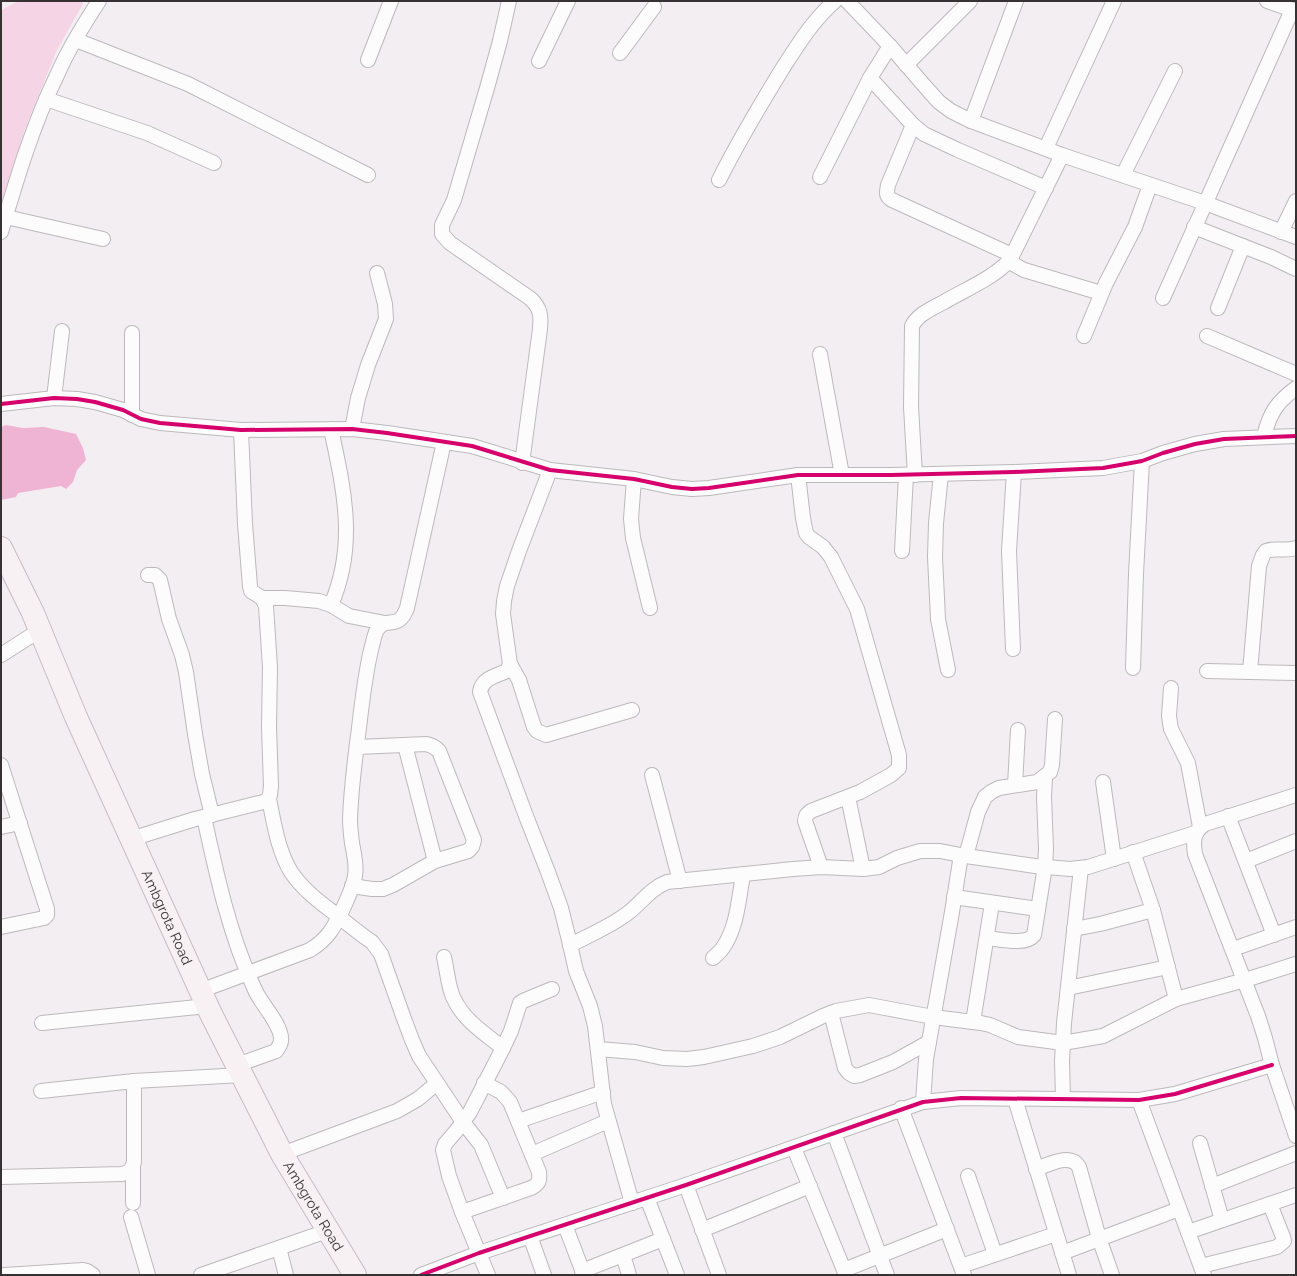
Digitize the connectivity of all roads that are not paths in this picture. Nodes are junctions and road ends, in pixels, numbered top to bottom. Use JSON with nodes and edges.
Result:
{"nodes":[{"id":1,"x":391,"y":1,"type":"edge"},
{"id":2,"x":509,"y":1,"type":"edge"},
{"id":3,"x":568,"y":1,"type":"edge"},
{"id":4,"x":835,"y":1,"type":"edge"},
{"id":5,"x":970,"y":1,"type":"edge"},
{"id":6,"x":1016,"y":1,"type":"edge"},
{"id":7,"x":1114,"y":1,"type":"edge"},
{"id":8,"x":1267,"y":1,"type":"edge"},
{"id":9,"x":849,"y":2,"type":"edge"},
{"id":10,"x":95,"y":3,"type":"edge"},
{"id":11,"x":653,"y":3,"type":"edge"},
{"id":12,"x":1294,"y":11,"type":"edge"},
{"id":13,"x":76,"y":40,"type":"junction"},
{"id":14,"x":890,"y":46,"type":"junction"},
{"id":15,"x":620,"y":53,"type":"dead end"},
{"id":16,"x":368,"y":60,"type":"dead end"},
{"id":17,"x":539,"y":62,"type":"dead end"},
{"id":18,"x":906,"y":65,"type":"junction"},
{"id":19,"x":1175,"y":71,"type":"dead end"},
{"id":20,"x":873,"y":73,"type":"junction"},
{"id":21,"x":46,"y":99,"type":"junction"},
{"id":22,"x":971,"y":121,"type":"junction"},
{"id":23,"x":913,"y":125,"type":"junction"},
{"id":24,"x":1046,"y":148,"type":"junction"},
{"id":25,"x":1062,"y":155,"type":"junction"},
{"id":26,"x":214,"y":163,"type":"dead end"},
{"id":27,"x":368,"y":175,"type":"dead end"},
{"id":28,"x":1123,"y":175,"type":"junction"},
{"id":29,"x":820,"y":177,"type":"dead end"},
{"id":30,"x":719,"y":180,"type":"dead end"},
{"id":31,"x":1150,"y":185,"type":"junction"},
{"id":32,"x":1046,"y":188,"type":"junction"},
{"id":33,"x":1296,"y":201,"type":"edge"},
{"id":34,"x":1205,"y":203,"type":"junction"},
{"id":35,"x":6,"y":216,"type":"junction"},
{"id":36,"x":1194,"y":228,"type":"junction"},
{"id":37,"x":1,"y":232,"type":"edge"},
{"id":38,"x":1281,"y":232,"type":"junction"},
{"id":39,"x":1296,"y":237,"type":"edge"},
{"id":40,"x":103,"y":240,"type":"dead end"},
{"id":41,"x":1242,"y":246,"type":"junction"},
{"id":42,"x":1011,"y":257,"type":"junction"},
{"id":43,"x":1296,"y":269,"type":"edge"},
{"id":44,"x":377,"y":272,"type":"dead end"},
{"id":45,"x":1102,"y":293,"type":"junction"},
{"id":46,"x":1163,"y":298,"type":"dead end"},
{"id":47,"x":1218,"y":308,"type":"dead end"},
{"id":48,"x":62,"y":331,"type":"dead end"},
{"id":49,"x":132,"y":333,"type":"dead end"},
{"id":50,"x":1084,"y":336,"type":"dead end"},
{"id":51,"x":1207,"y":336,"type":"dead end"},
{"id":52,"x":820,"y":354,"type":"dead end"},
{"id":53,"x":1296,"y":374,"type":"edge"},
{"id":54,"x":1296,"y":388,"type":"edge"},
{"id":55,"x":54,"y":398,"type":"junction"},
{"id":56,"x":1,"y":404,"type":"edge"},
{"id":57,"x":132,"y":415,"type":"junction"},
{"id":58,"x":331,"y":429,"type":"junction"},
{"id":59,"x":352,"y":429,"type":"junction"},
{"id":60,"x":241,"y":430,"type":"junction"},
{"id":61,"x":1264,"y":436,"type":"junction"},
{"id":62,"x":1296,"y":436,"type":"edge"},
{"id":63,"x":444,"y":442,"type":"junction"},
{"id":64,"x":1142,"y":461,"type":"junction"},
{"id":65,"x":522,"y":462,"type":"junction"},
{"id":66,"x":550,"y":470,"type":"junction"},
{"id":67,"x":1014,"y":472,"type":"junction"},
{"id":68,"x":941,"y":474,"type":"junction"},
{"id":69,"x":798,"y":475,"type":"junction"},
{"id":70,"x":842,"y":475,"type":"junction"},
{"id":71,"x":910,"y":475,"type":"junction"},
{"id":72,"x":634,"y":479,"type":"junction"},
{"id":73,"x":1,"y":548,"type":"edge"},
{"id":74,"x":1296,"y":548,"type":"edge"},
{"id":75,"x":902,"y":550,"type":"dead end"},
{"id":76,"x":148,"y":575,"type":"dead end"},
{"id":77,"x":262,"y":598,"type":"junction"},
{"id":78,"x":331,"y":605,"type":"junction"},
{"id":79,"x":650,"y":608,"type":"dead end"},
{"id":80,"x":385,"y":623,"type":"junction"},
{"id":81,"x":40,"y":630,"type":"junction"},
{"id":82,"x":1013,"y":649,"type":"dead end"},
{"id":83,"x":1,"y":655,"type":"edge"},
{"id":84,"x":510,"y":664,"type":"junction"},
{"id":85,"x":1133,"y":668,"type":"dead end"},
{"id":86,"x":948,"y":670,"type":"dead end"},
{"id":87,"x":1207,"y":671,"type":"dead end"},
{"id":88,"x":1250,"y":672,"type":"junction"},
{"id":89,"x":1296,"y":673,"type":"edge"},
{"id":90,"x":1171,"y":688,"type":"dead end"},
{"id":91,"x":632,"y":710,"type":"dead end"},
{"id":92,"x":1055,"y":719,"type":"dead end"},
{"id":93,"x":1018,"y":730,"type":"dead end"},
{"id":94,"x":405,"y":745,"type":"junction"},
{"id":95,"x":356,"y":747,"type":"junction"},
{"id":96,"x":1,"y":766,"type":"edge"},
{"id":97,"x":652,"y":775,"type":"dead end"},
{"id":98,"x":1045,"y":777,"type":"junction"},
{"id":99,"x":1103,"y":782,"type":"dead end"},
{"id":100,"x":1015,"y":786,"type":"junction"},
{"id":101,"x":1296,"y":795,"type":"edge"},
{"id":102,"x":848,"y":797,"type":"junction"},
{"id":103,"x":269,"y":799,"type":"junction"},
{"id":104,"x":208,"y":816,"type":"junction"},
{"id":105,"x":1228,"y":816,"type":"junction"},
{"id":106,"x":20,"y":823,"type":"junction"},
{"id":107,"x":1,"y":827,"type":"edge"},
{"id":108,"x":1198,"y":830,"type":"junction"},
{"id":109,"x":131,"y":839,"type":"junction"},
{"id":110,"x":1296,"y":841,"type":"edge"},
{"id":111,"x":1133,"y":852,"type":"junction"},
{"id":112,"x":964,"y":855,"type":"junction"},
{"id":113,"x":1114,"y":859,"type":"junction"},
{"id":114,"x":435,"y":861,"type":"junction"},
{"id":115,"x":1246,"y":861,"type":"junction"},
{"id":116,"x":1045,"y":866,"type":"junction"},
{"id":117,"x":821,"y":867,"type":"junction"},
{"id":118,"x":1081,"y":868,"type":"junction"},
{"id":119,"x":863,"y":869,"type":"junction"},
{"id":120,"x":743,"y":874,"type":"junction"},
{"id":121,"x":680,"y":881,"type":"junction"},
{"id":122,"x":352,"y":886,"type":"junction"},
{"id":123,"x":954,"y":897,"type":"junction"},
{"id":124,"x":992,"y":903,"type":"junction"},
{"id":125,"x":1038,"y":909,"type":"junction"},
{"id":126,"x":1153,"y":910,"type":"junction"},
{"id":127,"x":338,"y":916,"type":"junction"},
{"id":128,"x":1,"y":927,"type":"edge"},
{"id":129,"x":1296,"y":927,"type":"edge"},
{"id":130,"x":1074,"y":929,"type":"junction"},
{"id":131,"x":1274,"y":935,"type":"junction"},
{"id":132,"x":987,"y":938,"type":"junction"},
{"id":133,"x":570,"y":945,"type":"junction"},
{"id":134,"x":1233,"y":949,"type":"junction"},
{"id":135,"x":444,"y":957,"type":"dead end"},
{"id":136,"x":713,"y":958,"type":"dead end"},
{"id":137,"x":1296,"y":964,"type":"edge"},
{"id":138,"x":1168,"y":967,"type":"junction"},
{"id":139,"x":248,"y":973,"type":"junction"},
{"id":140,"x":1245,"y":980,"type":"junction"},
{"id":141,"x":1068,"y":988,"type":"junction"},
{"id":142,"x":552,"y":989,"type":"dead end"},
{"id":143,"x":204,"y":998,"type":"junction"},
{"id":144,"x":1176,"y":999,"type":"junction"},
{"id":145,"x":831,"y":1013,"type":"junction"},
{"id":146,"x":933,"y":1017,"type":"junction"},
{"id":147,"x":973,"y":1022,"type":"junction"},
{"id":148,"x":42,"y":1023,"type":"dead end"},
{"id":149,"x":929,"y":1042,"type":"junction"},
{"id":150,"x":1063,"y":1042,"type":"junction"},
{"id":151,"x":503,"y":1048,"type":"junction"},
{"id":152,"x":598,"y":1049,"type":"junction"},
{"id":153,"x":1272,"y":1066,"type":"junction"},
{"id":154,"x":239,"y":1070,"type":"junction"},
{"id":155,"x":134,"y":1081,"type":"junction"},
{"id":156,"x":437,"y":1083,"type":"junction"},
{"id":157,"x":484,"y":1083,"type":"junction"},
{"id":158,"x":41,"y":1091,"type":"dead end"},
{"id":159,"x":602,"y":1092,"type":"junction"},
{"id":160,"x":1015,"y":1099,"type":"junction"},
{"id":161,"x":1063,"y":1100,"type":"junction"},
{"id":162,"x":1139,"y":1100,"type":"junction"},
{"id":163,"x":923,"y":1102,"type":"junction"},
{"id":164,"x":901,"y":1108,"type":"junction"},
{"id":165,"x":1292,"y":1112,"type":"edge"},
{"id":166,"x":518,"y":1121,"type":"junction"},
{"id":167,"x":608,"y":1121,"type":"junction"},
{"id":168,"x":463,"y":1122,"type":"junction"},
{"id":169,"x":834,"y":1133,"type":"junction"},
{"id":170,"x":1296,"y":1136,"type":"edge"},
{"id":171,"x":1200,"y":1143,"type":"dead end"},
{"id":172,"x":794,"y":1148,"type":"junction"},
{"id":173,"x":1296,"y":1152,"type":"edge"},
{"id":174,"x":282,"y":1154,"type":"junction"},
{"id":175,"x":532,"y":1154,"type":"junction"},
{"id":176,"x":132,"y":1168,"type":"junction"},
{"id":177,"x":1036,"y":1169,"type":"junction"},
{"id":178,"x":968,"y":1176,"type":"dead end"},
{"id":179,"x":1,"y":1177,"type":"edge"},
{"id":180,"x":686,"y":1185,"type":"junction"},
{"id":181,"x":810,"y":1186,"type":"junction"},
{"id":182,"x":1212,"y":1186,"type":"junction"},
{"id":183,"x":1296,"y":1195,"type":"edge"},
{"id":184,"x":503,"y":1198,"type":"junction"},
{"id":185,"x":647,"y":1198,"type":"junction"},
{"id":186,"x":133,"y":1203,"type":"dead end"},
{"id":187,"x":632,"y":1203,"type":"junction"},
{"id":188,"x":1270,"y":1204,"type":"junction"},
{"id":189,"x":1179,"y":1209,"type":"junction"},
{"id":190,"x":462,"y":1212,"type":"junction"},
{"id":191,"x":131,"y":1217,"type":"dead end"},
{"id":192,"x":1222,"y":1220,"type":"junction"},
{"id":193,"x":565,"y":1225,"type":"junction"},
{"id":194,"x":947,"y":1229,"type":"junction"},
{"id":195,"x":328,"y":1230,"type":"junction"},
{"id":196,"x":702,"y":1230,"type":"junction"},
{"id":197,"x":1188,"y":1232,"type":"junction"},
{"id":198,"x":1056,"y":1234,"type":"junction"},
{"id":199,"x":530,"y":1236,"type":"junction"},
{"id":200,"x":1099,"y":1238,"type":"junction"},
{"id":201,"x":663,"y":1239,"type":"junction"},
{"id":202,"x":279,"y":1248,"type":"junction"},
{"id":203,"x":1062,"y":1252,"type":"junction"},
{"id":204,"x":479,"y":1253,"type":"junction"},
{"id":205,"x":995,"y":1254,"type":"junction"},
{"id":206,"x":622,"y":1255,"type":"junction"},
{"id":207,"x":880,"y":1256,"type":"junction"},
{"id":208,"x":963,"y":1271,"type":"edge"},
{"id":209,"x":1203,"y":1271,"type":"edge"},
{"id":210,"x":845,"y":1272,"type":"edge"},
{"id":211,"x":583,"y":1273,"type":"edge"},
{"id":212,"x":5,"y":1275,"type":"edge"},
{"id":213,"x":92,"y":1275,"type":"edge"},
{"id":214,"x":148,"y":1275,"type":"edge"},
{"id":215,"x":201,"y":1275,"type":"edge"},
{"id":216,"x":286,"y":1275,"type":"edge"},
{"id":217,"x":355,"y":1275,"type":"edge"},
{"id":218,"x":421,"y":1275,"type":"edge"},
{"id":219,"x":488,"y":1275,"type":"edge"},
{"id":220,"x":544,"y":1275,"type":"edge"},
{"id":221,"x":629,"y":1275,"type":"edge"},
{"id":222,"x":677,"y":1275,"type":"edge"},
{"id":223,"x":719,"y":1275,"type":"edge"},
{"id":224,"x":887,"y":1275,"type":"edge"},
{"id":225,"x":1069,"y":1275,"type":"edge"},
{"id":226,"x":1112,"y":1275,"type":"edge"}],
"edges":[{"from":1,"to":16,"type":"street"},
{"from":2,"to":65,"type":"street"},
{"from":3,"to":17,"type":"street"},
{"from":4,"to":30,"type":"street"},
{"from":5,"to":18,"type":"street"},
{"from":6,"to":22,"type":"street"},
{"from":7,"to":24,"type":"street"},
{"from":8,"to":12,"type":"street"},
{"from":9,"to":14,"type":"street"},
{"from":10,"to":13,"type":"street"},
{"from":11,"to":15,"type":"street"},
{"from":12,"to":34,"type":"street"},
{"from":13,"to":21,"type":"street"},
{"from":13,"to":27,"type":"street"},
{"from":14,"to":18,"type":"street"},
{"from":14,"to":20,"type":"street"},
{"from":18,"to":22,"type":"street"},
{"from":19,"to":28,"type":"street"},
{"from":20,"to":23,"type":"street"},
{"from":20,"to":29,"type":"street"},
{"from":21,"to":26,"type":"street"},
{"from":21,"to":35,"type":"street"},
{"from":22,"to":24,"type":"street"},
{"from":23,"to":32,"type":"street"},
{"from":23,"to":42,"type":"street"},
{"from":24,"to":25,"type":"street"},
{"from":25,"to":28,"type":"street"},
{"from":25,"to":32,"type":"street"},
{"from":28,"to":31,"type":"street"},
{"from":31,"to":34,"type":"street"},
{"from":31,"to":45,"type":"street"},
{"from":32,"to":42,"type":"street"},
{"from":33,"to":38,"type":"street"},
{"from":34,"to":36,"type":"street"},
{"from":34,"to":38,"type":"street"},
{"from":35,"to":37,"type":"street"},
{"from":35,"to":40,"type":"street"},
{"from":36,"to":41,"type":"street"},
{"from":36,"to":46,"type":"street"},
{"from":38,"to":39,"type":"street"},
{"from":41,"to":43,"type":"street"},
{"from":41,"to":47,"type":"street"},
{"from":42,"to":45,"type":"street"},
{"from":42,"to":71,"type":"street"},
{"from":44,"to":59,"type":"street"},
{"from":45,"to":50,"type":"street"},
{"from":48,"to":55,"type":"street"},
{"from":49,"to":57,"type":"street"},
{"from":51,"to":53,"type":"street"},
{"from":52,"to":70,"type":"street"},
{"from":54,"to":61,"type":"street"},
{"from":55,"to":56,"type":"street"},
{"from":55,"to":57,"type":"street"},
{"from":57,"to":60,"type":"street"},
{"from":58,"to":59,"type":"street"},
{"from":58,"to":60,"type":"street"},
{"from":58,"to":78,"type":"street"},
{"from":59,"to":63,"type":"street"},
{"from":60,"to":77,"type":"street"},
{"from":61,"to":62,"type":"street"},
{"from":61,"to":64,"type":"street"},
{"from":63,"to":65,"type":"street"},
{"from":63,"to":80,"type":"street"},
{"from":64,"to":67,"type":"street"},
{"from":64,"to":85,"type":"street"},
{"from":65,"to":66,"type":"street"},
{"from":66,"to":72,"type":"street"},
{"from":66,"to":84,"type":"street"},
{"from":67,"to":68,"type":"street"},
{"from":67,"to":82,"type":"street"},
{"from":68,"to":71,"type":"street"},
{"from":68,"to":86,"type":"street"},
{"from":69,"to":70,"type":"street"},
{"from":69,"to":72,"type":"street"},
{"from":69,"to":102,"type":"street"},
{"from":70,"to":71,"type":"street"},
{"from":71,"to":75,"type":"street"},
{"from":72,"to":79,"type":"street"},
{"from":73,"to":81,"type":"main road","name":"Ambgrota Road"},
{"from":74,"to":88,"type":"street"},
{"from":76,"to":104,"type":"street"},
{"from":77,"to":78,"type":"street"},
{"from":77,"to":103,"type":"street"},
{"from":78,"to":80,"type":"street"},
{"from":80,"to":95,"type":"street"},
{"from":81,"to":83,"type":"street"},
{"from":81,"to":109,"type":"main road","name":"Ambgrota Road"},
{"from":84,"to":91,"type":"street"},
{"from":84,"to":133,"type":"street"},
{"from":87,"to":88,"type":"street"},
{"from":88,"to":89,"type":"street"},
{"from":90,"to":108,"type":"street"},
{"from":92,"to":98,"type":"street"},
{"from":93,"to":100,"type":"street"},
{"from":94,"to":95,"type":"street"},
{"from":94,"to":114,"type":"street"},
{"from":94,"to":114,"type":"street"},
{"from":95,"to":122,"type":"street"},
{"from":96,"to":106,"type":"street"},
{"from":97,"to":121,"type":"street"},
{"from":98,"to":100,"type":"street"},
{"from":98,"to":116,"type":"street"},
{"from":99,"to":113,"type":"street"},
{"from":100,"to":112,"type":"street"},
{"from":101,"to":105,"type":"street"},
{"from":102,"to":117,"type":"street"},
{"from":102,"to":119,"type":"street"},
{"from":103,"to":104,"type":"street"},
{"from":103,"to":127,"type":"street"},
{"from":104,"to":109,"type":"street"},
{"from":104,"to":139,"type":"street"},
{"from":105,"to":108,"type":"street"},
{"from":105,"to":115,"type":"street"},
{"from":106,"to":107,"type":"street"},
{"from":106,"to":128,"type":"street"},
{"from":108,"to":111,"type":"street"},
{"from":108,"to":134,"type":"street"},
{"from":109,"to":143,"type":"main road","name":"Ambgrota Road"},
{"from":110,"to":115,"type":"street"},
{"from":111,"to":113,"type":"street"},
{"from":111,"to":126,"type":"street"},
{"from":112,"to":116,"type":"street"},
{"from":112,"to":119,"type":"street"},
{"from":112,"to":123,"type":"street"},
{"from":113,"to":118,"type":"street"},
{"from":114,"to":122,"type":"street"},
{"from":115,"to":131,"type":"street"},
{"from":116,"to":118,"type":"street"},
{"from":116,"to":125,"type":"street"},
{"from":117,"to":119,"type":"street"},
{"from":117,"to":120,"type":"street"},
{"from":118,"to":130,"type":"street"},
{"from":120,"to":121,"type":"street"},
{"from":120,"to":136,"type":"street"},
{"from":121,"to":133,"type":"street"},
{"from":122,"to":127,"type":"street"},
{"from":123,"to":124,"type":"street"},
{"from":123,"to":146,"type":"street"},
{"from":124,"to":125,"type":"street"},
{"from":124,"to":132,"type":"street"},
{"from":125,"to":132,"type":"street"},
{"from":126,"to":130,"type":"street"},
{"from":126,"to":138,"type":"street"},
{"from":127,"to":139,"type":"street"},
{"from":127,"to":156,"type":"street"},
{"from":129,"to":131,"type":"street"},
{"from":130,"to":141,"type":"street"},
{"from":131,"to":134,"type":"street"},
{"from":132,"to":147,"type":"street"},
{"from":133,"to":152,"type":"street"},
{"from":134,"to":140,"type":"street"},
{"from":135,"to":151,"type":"street"},
{"from":137,"to":140,"type":"street"},
{"from":138,"to":141,"type":"street"},
{"from":138,"to":144,"type":"street"},
{"from":139,"to":143,"type":"street"},
{"from":139,"to":154,"type":"street"},
{"from":140,"to":144,"type":"street"},
{"from":140,"to":153,"type":"street"},
{"from":141,"to":150,"type":"street"},
{"from":142,"to":151,"type":"street"},
{"from":143,"to":148,"type":"street"},
{"from":143,"to":154,"type":"main road","name":"Ambgrota Road"},
{"from":144,"to":150,"type":"street"},
{"from":145,"to":146,"type":"street"},
{"from":145,"to":149,"type":"street"},
{"from":145,"to":152,"type":"street"},
{"from":146,"to":147,"type":"street"},
{"from":146,"to":149,"type":"street"},
{"from":147,"to":150,"type":"street"},
{"from":149,"to":163,"type":"street"},
{"from":150,"to":161,"type":"street"},
{"from":151,"to":157,"type":"street"},
{"from":152,"to":159,"type":"street"},
{"from":153,"to":162,"type":"street"},
{"from":153,"to":165,"type":"street"},
{"from":154,"to":155,"type":"street"},
{"from":154,"to":174,"type":"main road","name":"Ambgrota Road"},
{"from":155,"to":158,"type":"street"},
{"from":155,"to":176,"type":"street"},
{"from":156,"to":168,"type":"street"},
{"from":156,"to":174,"type":"street"},
{"from":157,"to":166,"type":"street"},
{"from":157,"to":168,"type":"street"},
{"from":159,"to":166,"type":"street"},
{"from":159,"to":167,"type":"street"},
{"from":160,"to":161,"type":"street"},
{"from":160,"to":163,"type":"street"},
{"from":160,"to":177,"type":"street"},
{"from":161,"to":162,"type":"street"},
{"from":162,"to":189,"type":"street"},
{"from":163,"to":164,"type":"street"},
{"from":164,"to":169,"type":"street"},
{"from":164,"to":194,"type":"street"},
{"from":165,"to":170,"type":"street"},
{"from":166,"to":175,"type":"street"},
{"from":167,"to":175,"type":"street"},
{"from":167,"to":187,"type":"street"},
{"from":168,"to":184,"type":"street"},
{"from":168,"to":190,"type":"street"},
{"from":169,"to":172,"type":"street"},
{"from":169,"to":207,"type":"street"},
{"from":171,"to":182,"type":"street"},
{"from":172,"to":180,"type":"street"},
{"from":172,"to":181,"type":"street"},
{"from":173,"to":182,"type":"street"},
{"from":174,"to":195,"type":"main road","name":"Ambgrota Road"},
{"from":175,"to":184,"type":"street"},
{"from":176,"to":179,"type":"street"},
{"from":176,"to":186,"type":"street"},
{"from":177,"to":198,"type":"street"},
{"from":177,"to":200,"type":"street"},
{"from":178,"to":205,"type":"street"},
{"from":180,"to":185,"type":"street"},
{"from":180,"to":196,"type":"street"},
{"from":181,"to":196,"type":"street"},
{"from":181,"to":210,"type":"street"},
{"from":182,"to":192,"type":"street"},
{"from":183,"to":188,"type":"street"},
{"from":184,"to":190,"type":"street"},
{"from":185,"to":187,"type":"street"},
{"from":185,"to":201,"type":"street"},
{"from":187,"to":193,"type":"street"},
{"from":188,"to":192,"type":"street"},
{"from":188,"to":209,"type":"street"},
{"from":189,"to":197,"type":"street"},
{"from":189,"to":200,"type":"street"},
{"from":190,"to":204,"type":"street"},
{"from":191,"to":214,"type":"street"},
{"from":192,"to":197,"type":"street"},
{"from":193,"to":199,"type":"street"},
{"from":193,"to":211,"type":"street"},
{"from":194,"to":207,"type":"street"},
{"from":194,"to":208,"type":"street"},
{"from":195,"to":202,"type":"street"},
{"from":195,"to":217,"type":"main road","name":"Ambgrota Road"},
{"from":196,"to":223,"type":"street"},
{"from":197,"to":209,"type":"street"},
{"from":198,"to":203,"type":"street"},
{"from":198,"to":205,"type":"street"},
{"from":199,"to":204,"type":"street"},
{"from":199,"to":220,"type":"street"},
{"from":200,"to":203,"type":"street"},
{"from":200,"to":226,"type":"street"},
{"from":201,"to":206,"type":"street"},
{"from":201,"to":222,"type":"street"},
{"from":202,"to":215,"type":"street"},
{"from":202,"to":216,"type":"street"},
{"from":203,"to":225,"type":"street"},
{"from":204,"to":218,"type":"street"},
{"from":204,"to":219,"type":"street"},
{"from":205,"to":208,"type":"street"},
{"from":206,"to":211,"type":"street"},
{"from":206,"to":221,"type":"street"},
{"from":207,"to":210,"type":"street"},
{"from":207,"to":224,"type":"street"},
{"from":212,"to":213,"type":"street"}]}
